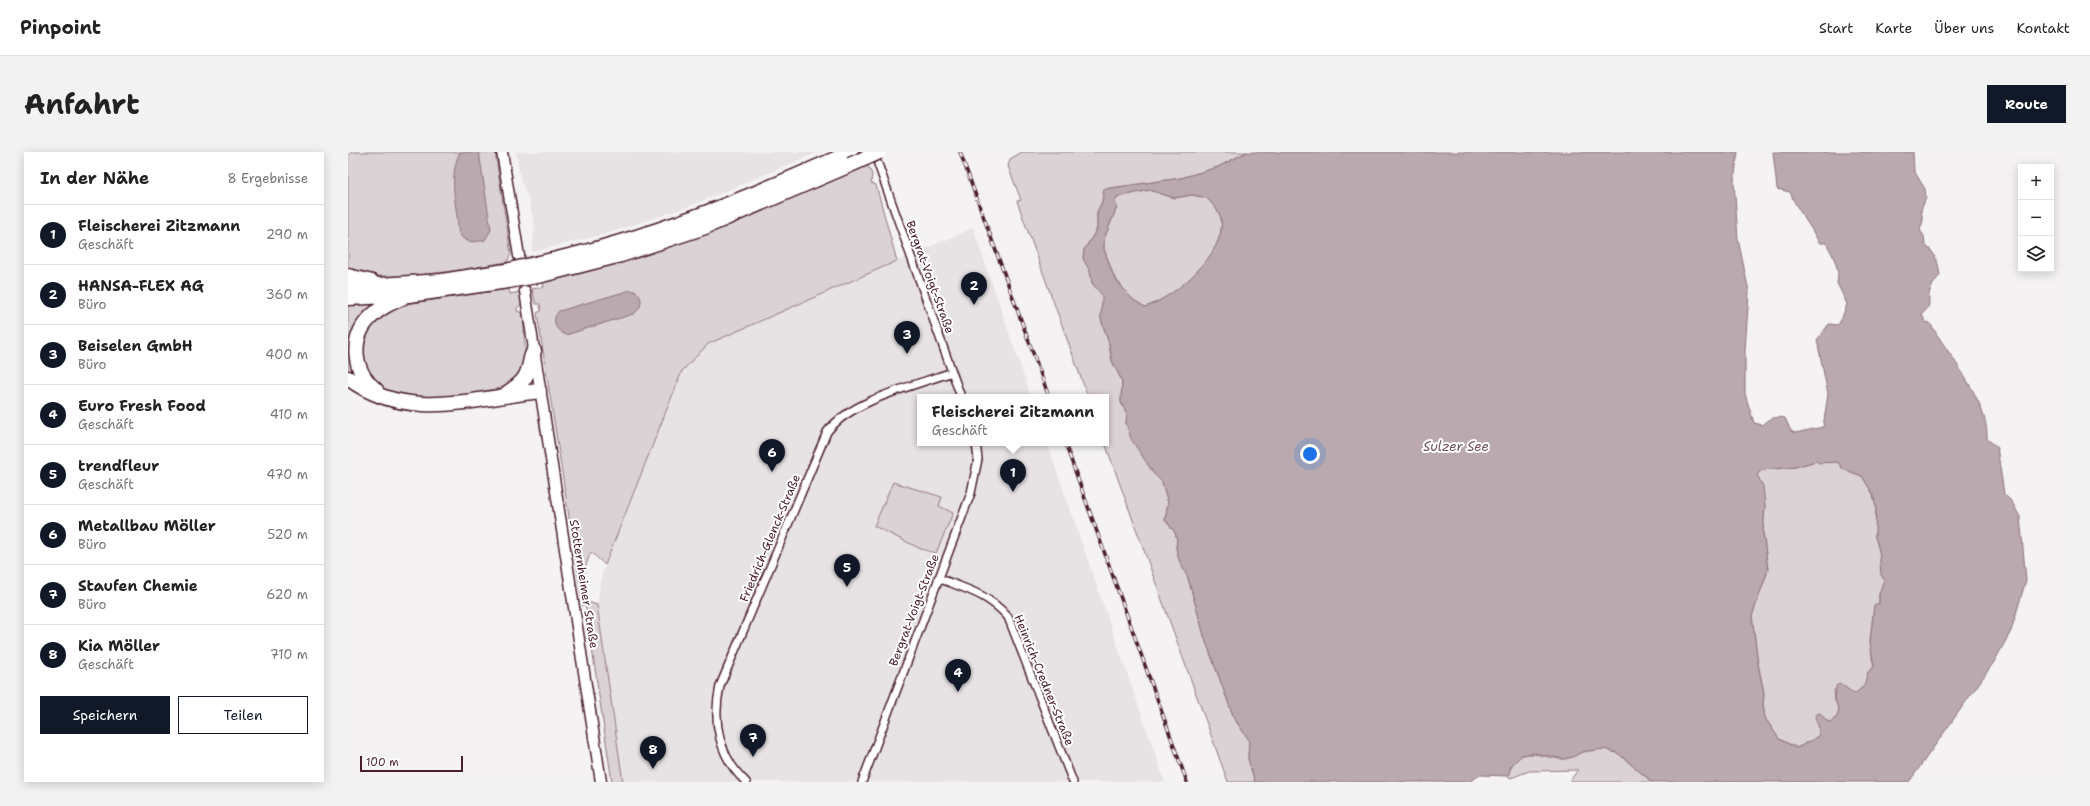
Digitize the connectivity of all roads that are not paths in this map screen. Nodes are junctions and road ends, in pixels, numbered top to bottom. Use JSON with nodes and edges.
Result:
{"nodes":[{"id":1,"x":502,"y":152,"type":"edge"},
{"id":2,"x":848,"y":157,"type":"edge"},
{"id":3,"x":878,"y":158,"type":"edge"},
{"id":4,"x":519,"y":256,"type":"dead end"},
{"id":5,"x":348,"y":276,"type":"edge"},
{"id":6,"x":507,"y":276,"type":"junction"},
{"id":7,"x":384,"y":286,"type":"junction"},
{"id":8,"x":348,"y":287,"type":"edge"},
{"id":9,"x":524,"y":291,"type":"dead end"},
{"id":10,"x":409,"y":295,"type":"junction"},
{"id":11,"x":348,"y":298,"type":"edge"},
{"id":12,"x":534,"y":351,"type":"junction"},
{"id":13,"x":952,"y":372,"type":"junction"},
{"id":14,"x":348,"y":378,"type":"edge"},
{"id":15,"x":539,"y":391,"type":"junction"},
{"id":16,"x":960,"y":394,"type":"edge"},
{"id":17,"x":504,"y":395,"type":"junction"},
{"id":18,"x":386,"y":398,"type":"junction"},
{"id":19,"x":976,"y":446,"type":"edge"},
{"id":20,"x":938,"y":578,"type":"junction"},
{"id":21,"x":601,"y":782,"type":"edge"},
{"id":22,"x":746,"y":782,"type":"edge"},
{"id":23,"x":862,"y":782,"type":"edge"},
{"id":24,"x":1073,"y":782,"type":"edge"}],
"edges":[{"from":1,"to":4,"type":"main road"},
{"from":2,"to":3,"type":"highway","bridge":true},
{"from":2,"to":6,"type":"highway","bridge":true},
{"from":3,"to":13,"type":"street","name":"Bergrat-Voigt-Straße"},
{"from":5,"to":7,"type":"highway"},
{"from":6,"to":7,"type":"highway"},
{"from":6,"to":10,"type":"highway"},
{"from":7,"to":8,"type":"highway"},
{"from":9,"to":12,"type":"main road","name":"Stotternheimer Straße"},
{"from":10,"to":11,"type":"highway"},
{"from":10,"to":18,"type":"highway"},
{"from":12,"to":15,"type":"main road","name":"Stotternheimer Straße"},
{"from":12,"to":17,"type":"highway"},
{"from":13,"to":16,"type":"street","name":"Bergrat-Voigt-Straße"},
{"from":13,"to":22,"type":"street","name":"Friedrich-Glenck-Straße"},
{"from":14,"to":18,"type":"highway"},
{"from":15,"to":17,"type":"highway"},
{"from":15,"to":21,"type":"main road","name":"Stotternheimer Straße"},
{"from":17,"to":18,"type":"highway"},
{"from":19,"to":20,"type":"street","name":"Bergrat-Voigt-Straße"},
{"from":20,"to":23,"type":"street","name":"Bergrat-Voigt-Straße"},
{"from":20,"to":24,"type":"street","name":"Heinrich-Credner-Straße"}]}
